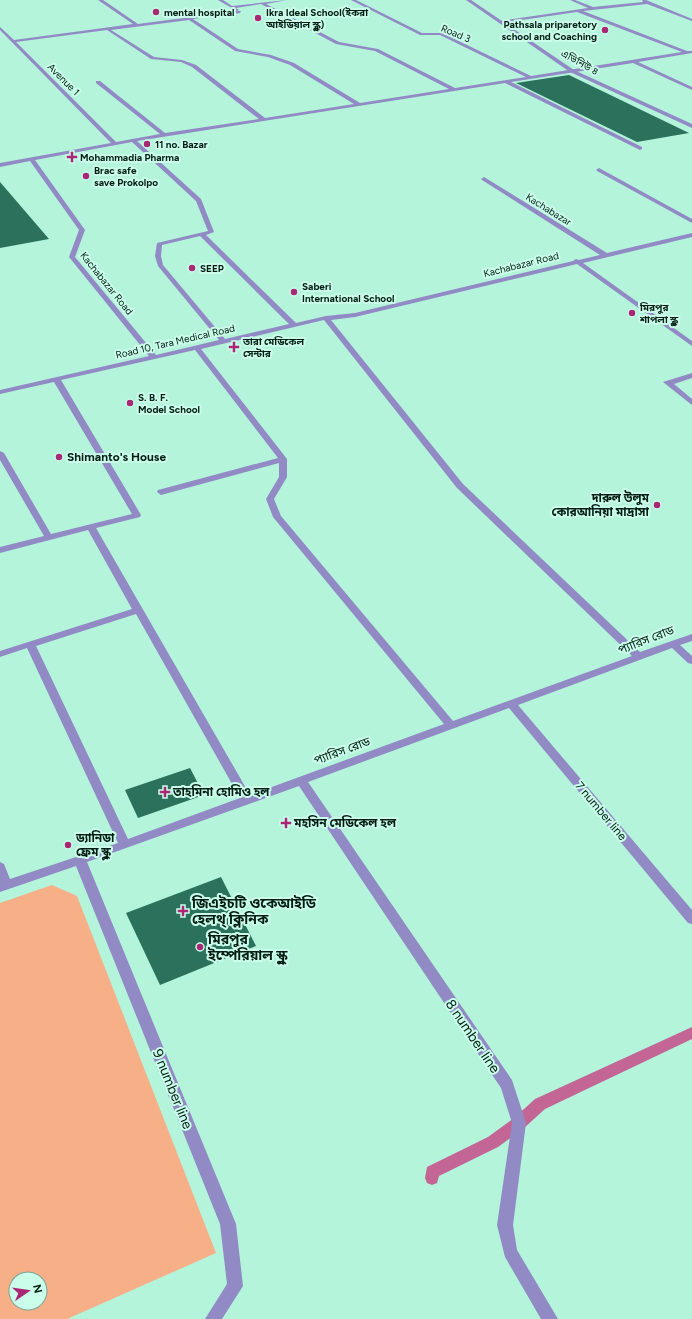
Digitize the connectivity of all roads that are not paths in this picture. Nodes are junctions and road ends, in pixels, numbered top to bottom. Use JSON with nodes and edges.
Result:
{"nodes":[{"id":1,"x":100,"y":0,"type":"edge"},
{"id":2,"x":220,"y":0,"type":"edge"},
{"id":3,"x":285,"y":0,"type":"edge"},
{"id":4,"x":353,"y":0,"type":"edge"},
{"id":5,"x":468,"y":0,"type":"edge"},
{"id":6,"x":572,"y":0,"type":"edge"},
{"id":7,"x":647,"y":1,"type":"edge"},
{"id":8,"x":262,"y":3,"type":"junction"},
{"id":9,"x":231,"y":7,"type":"junction"},
{"id":10,"x":592,"y":8,"type":"junction"},
{"id":11,"x":577,"y":11,"type":"junction"},
{"id":12,"x":190,"y":19,"type":"junction"},
{"id":13,"x":692,"y":20,"type":"edge"},
{"id":14,"x":500,"y":22,"type":"junction"},
{"id":15,"x":138,"y":26,"type":"junction"},
{"id":16,"x":0,"y":28,"type":"edge"},
{"id":17,"x":109,"y":30,"type":"junction"},
{"id":18,"x":6,"y":34,"type":"junction"},
{"id":19,"x":0,"y":35,"type":"edge"},
{"id":20,"x":13,"y":41,"type":"junction"},
{"id":21,"x":690,"y":52,"type":"edge"},
{"id":22,"x":633,"y":61,"type":"junction"},
{"id":23,"x":572,"y":71,"type":"junction"},
{"id":24,"x":530,"y":77,"type":"junction"},
{"id":25,"x":505,"y":81,"type":"junction"},
{"id":26,"x":98,"y":82,"type":"dead end"},
{"id":27,"x":453,"y":89,"type":"junction"},
{"id":28,"x":692,"y":89,"type":"edge"},
{"id":29,"x":358,"y":104,"type":"junction"},
{"id":30,"x":263,"y":119,"type":"junction"},
{"id":31,"x":692,"y":126,"type":"edge"},
{"id":32,"x":164,"y":135,"type":"junction"},
{"id":33,"x":133,"y":140,"type":"junction"},
{"id":34,"x":115,"y":144,"type":"junction"},
{"id":35,"x":640,"y":148,"type":"dead end"},
{"id":36,"x":31,"y":159,"type":"junction"},
{"id":37,"x":0,"y":165,"type":"edge"},
{"id":38,"x":599,"y":170,"type":"dead end"},
{"id":39,"x":484,"y":179,"type":"dead end"},
{"id":40,"x":692,"y":221,"type":"edge"},
{"id":41,"x":201,"y":234,"type":"junction"},
{"id":42,"x":690,"y":237,"type":"edge"},
{"id":43,"x":605,"y":255,"type":"junction"},
{"id":44,"x":576,"y":262,"type":"junction"},
{"id":45,"x":355,"y":314,"type":"joint"},
{"id":46,"x":326,"y":318,"type":"junction"},
{"id":47,"x":294,"y":325,"type":"junction"},
{"id":48,"x":223,"y":340,"type":"junction"},
{"id":49,"x":692,"y":344,"type":"edge"},
{"id":50,"x":196,"y":347,"type":"junction"},
{"id":51,"x":153,"y":356,"type":"junction"},
{"id":52,"x":692,"y":375,"type":"edge"},
{"id":53,"x":56,"y":379,"type":"junction"},
{"id":54,"x":1,"y":390,"type":"edge"},
{"id":55,"x":692,"y":403,"type":"edge"},
{"id":56,"x":0,"y":453,"type":"edge"},
{"id":57,"x":283,"y":460,"type":"junction"},
{"id":58,"x":161,"y":492,"type":"dead end"},
{"id":59,"x":91,"y":528,"type":"junction"},
{"id":60,"x":49,"y":538,"type":"junction"},
{"id":61,"x":0,"y":550,"type":"edge"},
{"id":62,"x":138,"y":610,"type":"junction"},
{"id":63,"x":692,"y":637,"type":"edge"},
{"id":64,"x":30,"y":644,"type":"junction"},
{"id":65,"x":673,"y":644,"type":"junction"},
{"id":66,"x":0,"y":654,"type":"edge"},
{"id":67,"x":639,"y":657,"type":"junction"},
{"id":68,"x":692,"y":661,"type":"edge"},
{"id":69,"x":511,"y":703,"type":"junction"},
{"id":70,"x":451,"y":725,"type":"junction"},
{"id":71,"x":301,"y":780,"type":"junction"},
{"id":72,"x":246,"y":800,"type":"junction"},
{"id":73,"x":125,"y":845,"type":"junction"},
{"id":74,"x":80,"y":860,"type":"junction"},
{"id":75,"x":0,"y":866,"type":"edge"},
{"id":76,"x":3,"y":886,"type":"edge"},
{"id":77,"x":692,"y":919,"type":"edge"},
{"id":78,"x":213,"y":1319,"type":"edge"},
{"id":79,"x":550,"y":1319,"type":"edge"}],
"edges":[{"from":1,"to":15,"type":"street"},
{"from":2,"to":9,"type":"street"},
{"from":3,"to":8,"type":"street"},
{"from":4,"to":24,"type":"street","name":"Road 3"},
{"from":5,"to":14,"type":"street","name":"এভিনিউ ৪"},
{"from":6,"to":10,"type":"street"},
{"from":7,"to":10,"type":"street"},
{"from":7,"to":13,"type":"street"},
{"from":8,"to":9,"type":"street"},
{"from":8,"to":27,"type":"street"},
{"from":9,"to":12,"type":"street"},
{"from":10,"to":11,"type":"street"},
{"from":11,"to":14,"type":"street"},
{"from":11,"to":21,"type":"street"},
{"from":12,"to":15,"type":"street"},
{"from":12,"to":29,"type":"street"},
{"from":14,"to":23,"type":"street","name":"এভিনিউ ৪"},
{"from":15,"to":17,"type":"street"},
{"from":16,"to":18,"type":"street","name":"Avenue 1"},
{"from":17,"to":20,"type":"street"},
{"from":17,"to":30,"type":"street"},
{"from":18,"to":19,"type":"street"},
{"from":18,"to":20,"type":"street","name":"Avenue 1"},
{"from":20,"to":34,"type":"street","name":"Avenue 1"},
{"from":21,"to":22,"type":"street"},
{"from":22,"to":23,"type":"street"},
{"from":22,"to":28,"type":"street"},
{"from":23,"to":24,"type":"street"},
{"from":23,"to":31,"type":"street","name":"এভিনিউ ৪"},
{"from":24,"to":25,"type":"street"},
{"from":25,"to":27,"type":"street"},
{"from":25,"to":35,"type":"street"},
{"from":26,"to":32,"type":"street"},
{"from":27,"to":29,"type":"street"},
{"from":29,"to":30,"type":"street"},
{"from":30,"to":32,"type":"street"},
{"from":32,"to":33,"type":"street"},
{"from":33,"to":34,"type":"street"},
{"from":33,"to":41,"type":"street"},
{"from":34,"to":36,"type":"street"},
{"from":36,"to":37,"type":"street"},
{"from":36,"to":51,"type":"street","name":"Kachabazar Road"},
{"from":38,"to":40,"type":"street"},
{"from":39,"to":43,"type":"street","name":"Kachabazar"},
{"from":41,"to":47,"type":"street"},
{"from":41,"to":48,"type":"street"},
{"from":42,"to":43,"type":"street","name":"Kachabazar Road"},
{"from":43,"to":44,"type":"street","name":"Kachabazar Road"},
{"from":44,"to":45,"type":"street","name":"Kachabazar Road"},
{"from":44,"to":49,"type":"street"},
{"from":45,"to":46,"type":"street","name":"Road 10, Tara Medical Road"},
{"from":46,"to":47,"type":"street","name":"Road 10, Tara Medical Road"},
{"from":46,"to":67,"type":"street"},
{"from":47,"to":48,"type":"street","name":"Road 10, Tara Medical Road"},
{"from":48,"to":50,"type":"street","name":"Road 10, Tara Medical Road"},
{"from":50,"to":51,"type":"street","name":"Road 10, Tara Medical Road"},
{"from":50,"to":57,"type":"street"},
{"from":51,"to":53,"type":"street","name":"Road 10, Tara Medical Road"},
{"from":52,"to":55,"type":"street"},
{"from":53,"to":54,"type":"street","name":"Road 10, Tara Medical Road"},
{"from":53,"to":59,"type":"street"},
{"from":56,"to":60,"type":"street"},
{"from":57,"to":58,"type":"street"},
{"from":57,"to":70,"type":"street"},
{"from":59,"to":60,"type":"street"},
{"from":59,"to":62,"type":"street"},
{"from":60,"to":61,"type":"street"},
{"from":62,"to":64,"type":"street"},
{"from":62,"to":72,"type":"street"},
{"from":63,"to":65,"type":"street","name":"প্যারিস রোড"},
{"from":64,"to":66,"type":"street"},
{"from":64,"to":73,"type":"street"},
{"from":65,"to":67,"type":"street","name":"প্যারিস রোড"},
{"from":65,"to":68,"type":"street"},
{"from":67,"to":69,"type":"street","name":"প্যারিস রোড"},
{"from":69,"to":70,"type":"street","name":"প্যারিস রোড"},
{"from":69,"to":77,"type":"street","name":"7 number line"},
{"from":70,"to":71,"type":"street","name":"প্যারিস রোড"},
{"from":71,"to":72,"type":"street","name":"প্যারিস রোড"},
{"from":71,"to":79,"type":"street","name":"8 number line"},
{"from":72,"to":73,"type":"street","name":"প্যারিস রোড"},
{"from":73,"to":74,"type":"street","name":"প্যারিস রোড"},
{"from":74,"to":76,"type":"street","name":"প্যারিস রোড"},
{"from":74,"to":78,"type":"street","name":"9 number line"},
{"from":75,"to":76,"type":"street"}]}
